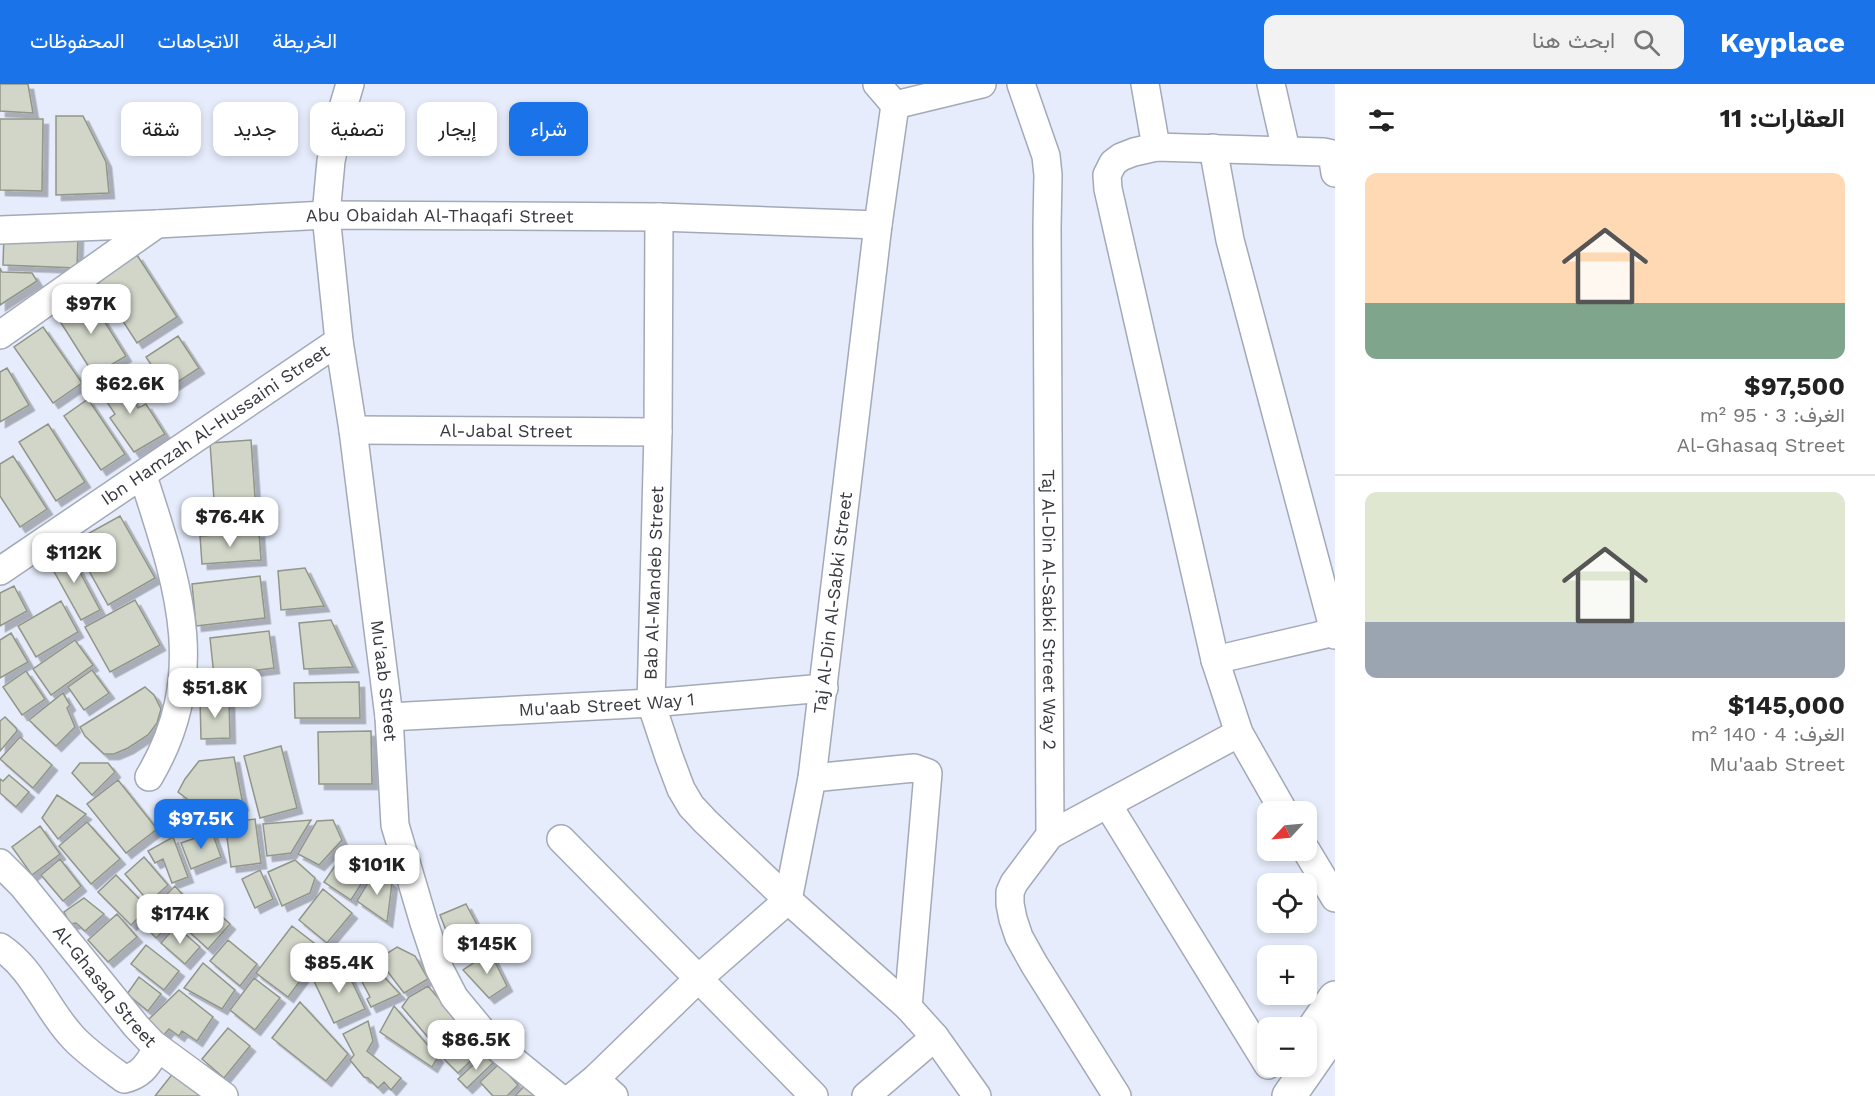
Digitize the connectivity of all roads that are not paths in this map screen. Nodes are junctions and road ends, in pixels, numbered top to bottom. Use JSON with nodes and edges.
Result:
{"nodes":[{"id":1,"x":350,"y":84,"type":"edge"},
{"id":2,"x":877,"y":84,"type":"edge"},
{"id":3,"x":982,"y":84,"type":"edge"},
{"id":4,"x":1021,"y":84,"type":"edge"},
{"id":5,"x":1145,"y":84,"type":"edge"},
{"id":6,"x":1271,"y":84,"type":"edge"},
{"id":7,"x":895,"y":105,"type":"junction"},
{"id":8,"x":1156,"y":147,"type":"junction"},
{"id":9,"x":1213,"y":148,"type":"junction"},
{"id":10,"x":1286,"y":150,"type":"junction"},
{"id":11,"x":1334,"y":160,"type":"edge"},
{"id":12,"x":327,"y":215,"type":"junction"},
{"id":13,"x":659,"y":217,"type":"junction"},
{"id":14,"x":157,"y":224,"type":"junction"},
{"id":15,"x":878,"y":225,"type":"junction"},
{"id":16,"x":0,"y":230,"type":"edge"},
{"id":17,"x":0,"y":335,"type":"edge"},
{"id":18,"x":339,"y":341,"type":"junction"},
{"id":19,"x":353,"y":430,"type":"junction"},
{"id":20,"x":658,"y":432,"type":"junction"},
{"id":21,"x":143,"y":476,"type":"junction"},
{"id":22,"x":0,"y":571,"type":"edge"},
{"id":23,"x":1335,"y":633,"type":"edge"},
{"id":24,"x":1215,"y":660,"type":"junction"},
{"id":25,"x":824,"y":688,"type":"junction"},
{"id":26,"x":651,"y":703,"type":"junction"},
{"id":27,"x":389,"y":717,"type":"junction"},
{"id":28,"x":1239,"y":733,"type":"junction"},
{"id":29,"x":149,"y":777,"type":"dead end"},
{"id":30,"x":812,"y":778,"type":"junction"},
{"id":31,"x":1278,"y":801,"type":"edge"},
{"id":32,"x":1108,"y":805,"type":"junction"},
{"id":33,"x":1050,"y":835,"type":"junction"},
{"id":34,"x":561,"y":839,"type":"dead end"},
{"id":35,"x":1313,"y":861,"type":"edge"},
{"id":36,"x":0,"y":863,"type":"edge"},
{"id":37,"x":1335,"y":898,"type":"edge"},
{"id":38,"x":788,"y":900,"type":"junction"},
{"id":39,"x":0,"y":947,"type":"edge"},
{"id":40,"x":699,"y":978,"type":"junction"},
{"id":41,"x":1335,"y":998,"type":"edge"},
{"id":42,"x":908,"y":1007,"type":"junction"},
{"id":43,"x":1317,"y":1024,"type":"edge"},
{"id":44,"x":1335,"y":1030,"type":"edge"},
{"id":45,"x":935,"y":1037,"type":"junction"},
{"id":46,"x":158,"y":1048,"type":"junction"},
{"id":47,"x":1276,"y":1078,"type":"edge"},
{"id":48,"x":605,"y":1087,"type":"edge"},
{"id":49,"x":224,"y":1096,"type":"edge"},
{"id":50,"x":557,"y":1096,"type":"edge"},
{"id":51,"x":574,"y":1096,"type":"edge"},
{"id":52,"x":814,"y":1096,"type":"edge"},
{"id":53,"x":866,"y":1096,"type":"edge"},
{"id":54,"x":977,"y":1096,"type":"edge"},
{"id":55,"x":1117,"y":1096,"type":"edge"}],
"edges":[{"from":1,"to":12,"type":"street","name":"Mu'aab Street"},
{"from":2,"to":7,"type":"street"},
{"from":3,"to":7,"type":"street"},
{"from":4,"to":33,"type":"street","name":"Taj Al-Din Al-Sabki Street Way 2"},
{"from":5,"to":8,"type":"street"},
{"from":6,"to":10,"type":"street"},
{"from":7,"to":15,"type":"street","name":"Taj Al-Din Al-Sabki Street"},
{"from":8,"to":9,"type":"street"},
{"from":8,"to":24,"type":"street"},
{"from":9,"to":10,"type":"street"},
{"from":9,"to":23,"type":"street"},
{"from":10,"to":11,"type":"street"},
{"from":12,"to":13,"type":"street","name":"Abu Obaidah Al-Thaqafi Street"},
{"from":12,"to":14,"type":"street","name":"Abu Obaidah Al-Thaqafi Street"},
{"from":12,"to":18,"type":"street","name":"Mu'aab Street"},
{"from":13,"to":15,"type":"street","name":"Abu Obaidah Al-Thaqafi Street"},
{"from":13,"to":20,"type":"street","name":"Bab Al-Mandeb Street"},
{"from":14,"to":16,"type":"street","name":"Abu Obaidah Al-Thaqafi Street"},
{"from":14,"to":17,"type":"street"},
{"from":15,"to":25,"type":"street","name":"Taj Al-Din Al-Sabki Street"},
{"from":18,"to":19,"type":"street","name":"Mu'aab Street"},
{"from":18,"to":21,"type":"street","name":"Ibn Hamzah Al-Hussaini Street"},
{"from":19,"to":20,"type":"street","name":"Al-Jabal Street"},
{"from":19,"to":27,"type":"street","name":"Mu'aab Street"},
{"from":20,"to":26,"type":"street","name":"Bab Al-Mandeb Street"},
{"from":21,"to":22,"type":"street","name":"Ibn Hamzah Al-Hussaini Street"},
{"from":21,"to":29,"type":"street"},
{"from":23,"to":24,"type":"street"},
{"from":24,"to":28,"type":"street"},
{"from":25,"to":26,"type":"street","name":"Mu'aab Street Way 1"},
{"from":25,"to":30,"type":"street","name":"Taj Al-Din Al-Sabki Street"},
{"from":26,"to":27,"type":"street","name":"Mu'aab Street Way 1"},
{"from":26,"to":38,"type":"street","name":"Bab Al-Mandeb Street"},
{"from":27,"to":50,"type":"street","name":"Mu'aab Street"},
{"from":28,"to":31,"type":"street"},
{"from":28,"to":32,"type":"street"},
{"from":30,"to":38,"type":"street","name":"Taj Al-Din Al-Sabki Street"},
{"from":30,"to":42,"type":"street"},
{"from":32,"to":33,"type":"street"},
{"from":32,"to":47,"type":"street"},
{"from":33,"to":55,"type":"street"},
{"from":34,"to":40,"type":"street"},
{"from":35,"to":37,"type":"street"},
{"from":36,"to":46,"type":"street","name":"Al-Ghasaq Street"},
{"from":38,"to":40,"type":"street"},
{"from":38,"to":42,"type":"street","name":"Bab Al-Mandeb Street"},
{"from":39,"to":46,"type":"street"},
{"from":40,"to":48,"type":"street"},
{"from":40,"to":52,"type":"street"},
{"from":41,"to":43,"type":"street"},
{"from":42,"to":45,"type":"street","name":"Bab Al-Mandeb Street"},
{"from":44,"to":47,"type":"street"},
{"from":45,"to":53,"type":"street"},
{"from":45,"to":54,"type":"street","name":"Bab Al-Mandeb Street"},
{"from":46,"to":49,"type":"street","name":"Al-Ghasaq Street"},
{"from":48,"to":51,"type":"street"}]}
